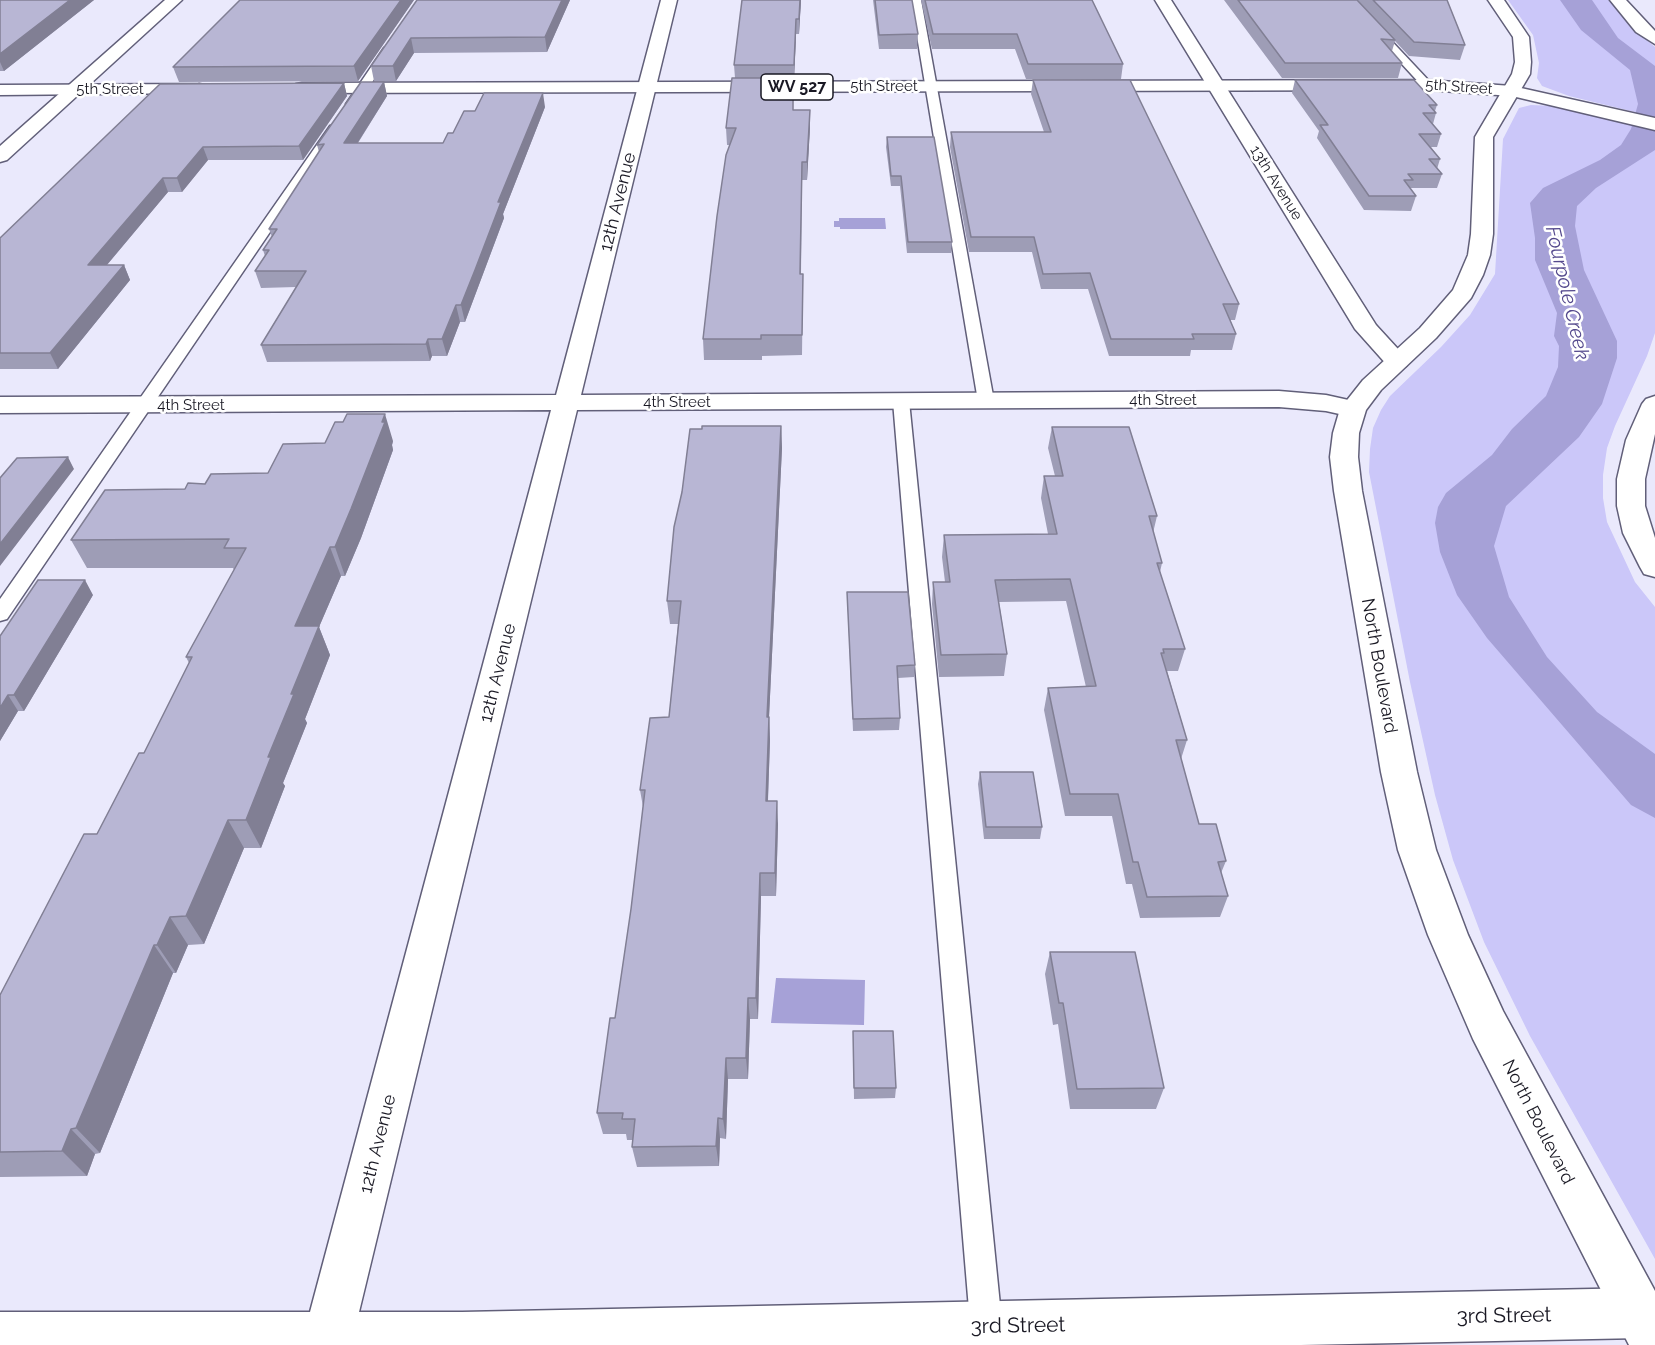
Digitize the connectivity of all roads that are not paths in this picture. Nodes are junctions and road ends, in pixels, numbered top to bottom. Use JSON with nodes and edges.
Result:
{"nodes":[{"id":1,"x":174,"y":0,"type":"edge"},
{"id":2,"x":669,"y":0,"type":"edge"},
{"id":3,"x":916,"y":0,"type":"edge"},
{"id":4,"x":1163,"y":0,"type":"edge"},
{"id":5,"x":1348,"y":0,"type":"edge"},
{"id":6,"x":1496,"y":0,"type":"edge"},
{"id":7,"x":1618,"y":0,"type":"edge"},
{"id":8,"x":1655,"y":39,"type":"edge"},
{"id":9,"x":392,"y":45,"type":"edge"},
{"id":10,"x":1215,"y":85,"type":"junction"},
{"id":11,"x":1427,"y":85,"type":"junction"},
{"id":12,"x":931,"y":86,"type":"junction"},
{"id":13,"x":647,"y":87,"type":"junction"},
{"id":14,"x":363,"y":88,"type":"junction"},
{"id":15,"x":220,"y":89,"type":"edge"},
{"id":16,"x":280,"y":89,"type":"edge"},
{"id":17,"x":0,"y":90,"type":"edge"},
{"id":18,"x":75,"y":90,"type":"junction"},
{"id":19,"x":1512,"y":91,"type":"junction"},
{"id":20,"x":1655,"y":124,"type":"edge"},
{"id":21,"x":0,"y":156,"type":"edge"},
{"id":22,"x":1396,"y":361,"type":"junction"},
{"id":23,"x":901,"y":401,"type":"junction"},
{"id":24,"x":986,"y":401,"type":"junction"},
{"id":25,"x":566,"y":402,"type":"junction"},
{"id":26,"x":1655,"y":404,"type":"edge"},
{"id":27,"x":0,"y":405,"type":"edge"},
{"id":28,"x":143,"y":405,"type":"junction"},
{"id":29,"x":1353,"y":409,"type":"junction"},
{"id":30,"x":1655,"y":567,"type":"edge"},
{"id":31,"x":0,"y":614,"type":"edge"},
{"id":32,"x":1648,"y":1328,"type":"edge"},
{"id":33,"x":987,"y":1336,"type":"edge"},
{"id":34,"x":0,"y":1337,"type":"edge"},
{"id":35,"x":327,"y":1341,"type":"edge"}],
"edges":[{"from":1,"to":18,"type":"street"},
{"from":2,"to":13,"type":"street","name":"12th Avenue"},
{"from":3,"to":12,"type":"lane"},
{"from":4,"to":10,"type":"street","name":"13th Avenue"},
{"from":5,"to":11,"type":"lane"},
{"from":6,"to":19,"type":"street","name":"North Boulevard"},
{"from":7,"to":8,"type":"street"},
{"from":9,"to":14,"type":"lane"},
{"from":10,"to":11,"type":"street","name":"5th Street","number":"WV 527"},
{"from":10,"to":12,"type":"street","name":"5th Street","number":"WV 527"},
{"from":10,"to":22,"type":"street","name":"13th Avenue"},
{"from":11,"to":19,"type":"street","name":"5th Street","number":"WV 527"},
{"from":12,"to":13,"type":"street","name":"5th Street","number":"WV 527"},
{"from":12,"to":24,"type":"lane"},
{"from":13,"to":14,"type":"street","name":"5th Street","number":"WV 527"},
{"from":13,"to":25,"type":"street","name":"12th Avenue"},
{"from":14,"to":16,"type":"street","name":"5th Street","number":"WV 527"},
{"from":14,"to":28,"type":"lane"},
{"from":15,"to":18,"type":"street","name":"5th Street"},
{"from":17,"to":18,"type":"street","name":"5th Street"},
{"from":18,"to":21,"type":"street"},
{"from":19,"to":20,"type":"street","name":"5th Street","number":"WV 527"},
{"from":19,"to":22,"type":"street","name":"North Boulevard"},
{"from":22,"to":29,"type":"street","name":"North Boulevard"},
{"from":23,"to":24,"type":"street","name":"4th Street"},
{"from":23,"to":25,"type":"street","name":"4th Street"},
{"from":23,"to":33,"type":"lane"},
{"from":24,"to":29,"type":"street","name":"4th Street"},
{"from":25,"to":28,"type":"street","name":"4th Street"},
{"from":25,"to":35,"type":"street","name":"12th Avenue"},
{"from":26,"to":30,"type":"street"},
{"from":27,"to":28,"type":"street","name":"4th Street"},
{"from":28,"to":31,"type":"lane"},
{"from":29,"to":32,"type":"street","name":"North Boulevard"},
{"from":32,"to":33,"type":"street","name":"3rd Street"},
{"from":33,"to":35,"type":"street","name":"3rd Street"},
{"from":34,"to":35,"type":"street","name":"3rd Street"}]}
